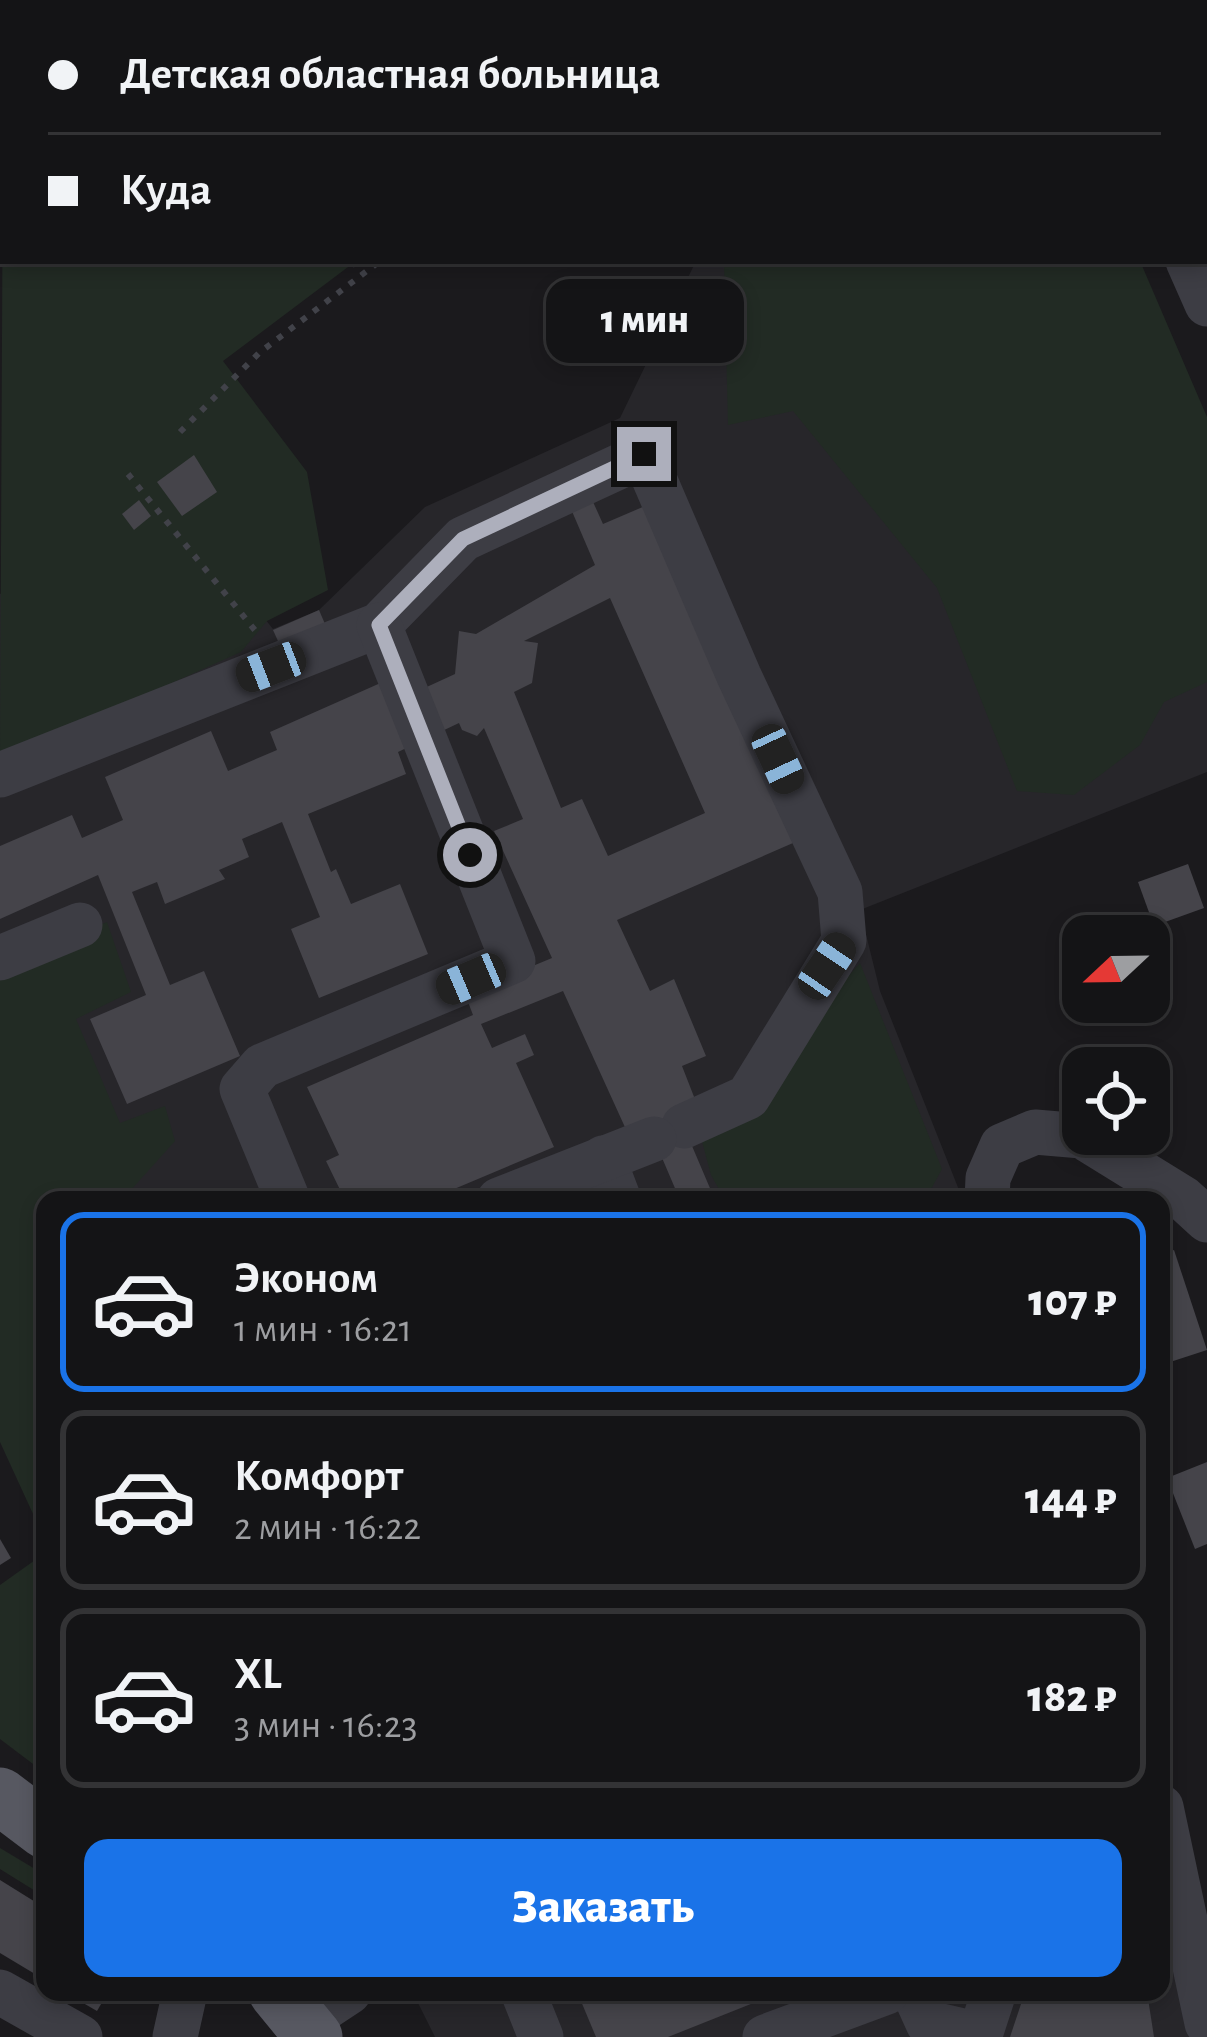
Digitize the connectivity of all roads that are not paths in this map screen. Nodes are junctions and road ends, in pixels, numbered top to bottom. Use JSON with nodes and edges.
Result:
{"nodes":[{"id":1,"x":1189,"y":264,"type":"edge"},
{"id":2,"x":1207,"y":304,"type":"edge"},
{"id":3,"x":379,"y":625,"type":"junction"},
{"id":4,"x":0,"y":775,"type":"edge"},
{"id":5,"x":80,"y":925,"type":"dead end"},
{"id":6,"x":0,"y":958,"type":"edge"},
{"id":7,"x":603,"y":1158,"type":"junction"},
{"id":8,"x":285,"y":1191,"type":"edge"},
{"id":9,"x":522,"y":1191,"type":"edge"},
{"id":10,"x":616,"y":1191,"type":"edge"},
{"id":11,"x":987,"y":1191,"type":"edge"},
{"id":12,"x":1207,"y":1220,"type":"edge"},
{"id":13,"x":0,"y":1796,"type":"edge"},
{"id":14,"x":36,"y":1823,"type":"edge"},
{"id":15,"x":1170,"y":1849,"type":"edge"},
{"id":16,"x":0,"y":1992,"type":"edge"},
{"id":17,"x":527,"y":2001,"type":"edge"},
{"id":18,"x":863,"y":2001,"type":"edge"},
{"id":19,"x":918,"y":2001,"type":"edge"},
{"id":20,"x":991,"y":2001,"type":"edge"},
{"id":21,"x":1207,"y":2024,"type":"edge"},
{"id":22,"x":80,"y":2037,"type":"edge"},
{"id":23,"x":541,"y":2037,"type":"edge"},
{"id":24,"x":765,"y":2037,"type":"edge"}],
"edges":[{"from":1,"to":2,"type":"street"},
{"from":3,"to":4,"type":"street"},
{"from":3,"to":7,"type":"street"},
{"from":3,"to":8,"type":"street"},
{"from":5,"to":6,"type":"street"},
{"from":7,"to":9,"type":"street"},
{"from":7,"to":10,"type":"street"},
{"from":11,"to":12,"type":"street"},
{"from":13,"to":14,"type":"main road"},
{"from":15,"to":21,"type":"street"},
{"from":16,"to":22,"type":"street"},
{"from":17,"to":23,"type":"street"},
{"from":18,"to":24,"type":"street"},
{"from":19,"to":20,"type":"street"}]}
